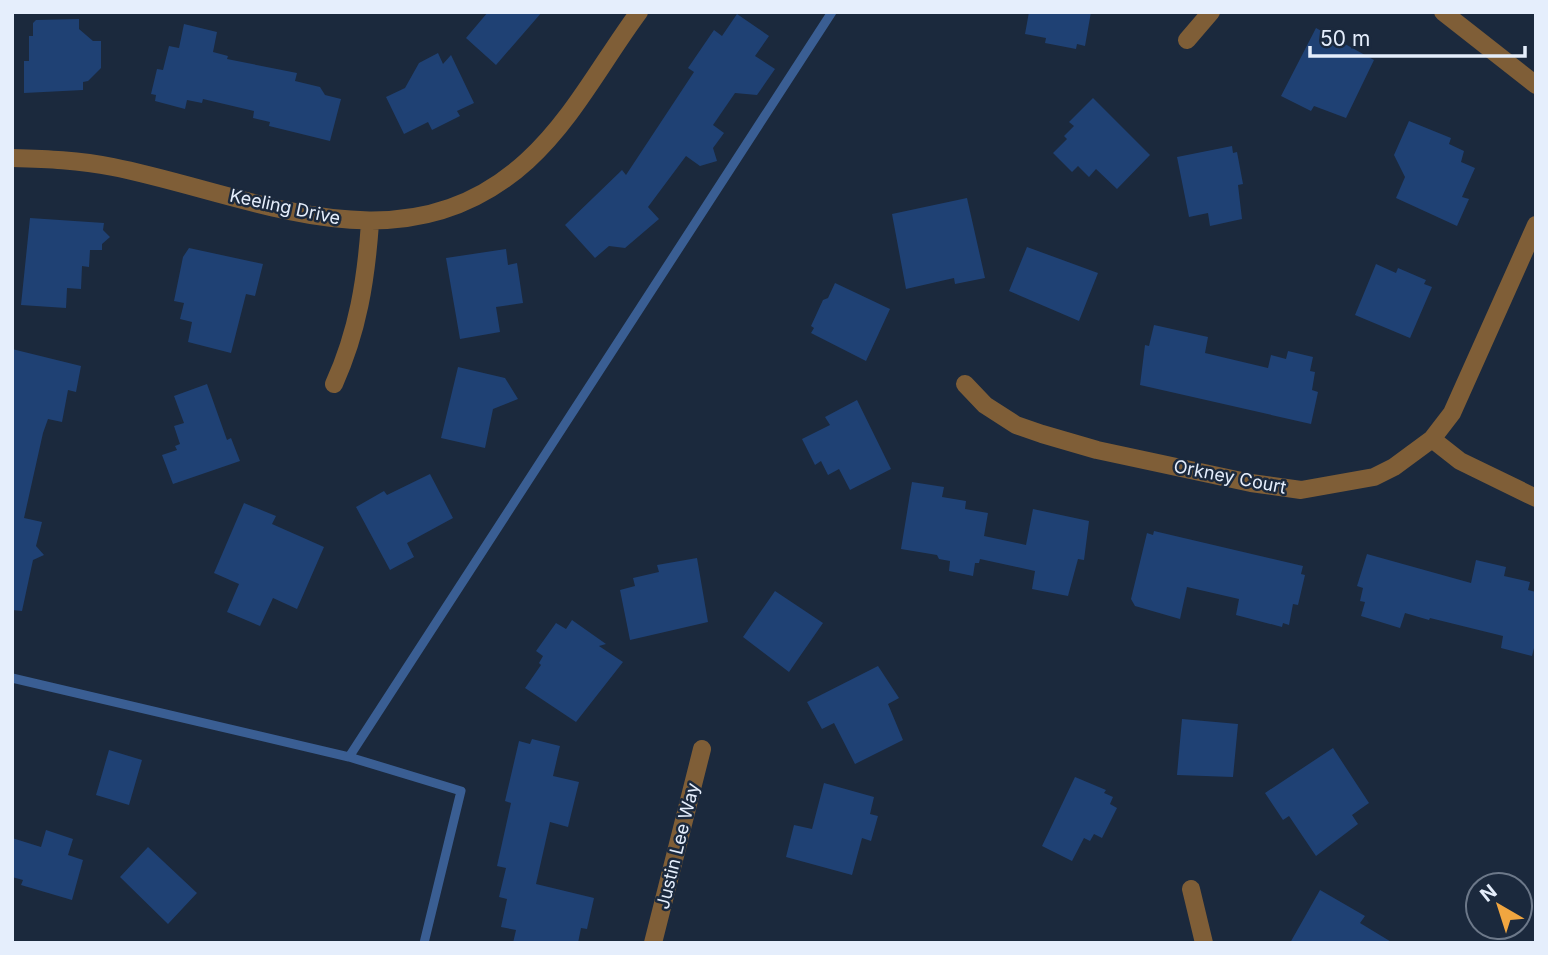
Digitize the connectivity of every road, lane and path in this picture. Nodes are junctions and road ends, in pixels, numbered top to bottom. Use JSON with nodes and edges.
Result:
{"nodes":[{"id":1,"x":639,"y":12,"type":"edge"},
{"id":2,"x":1211,"y":12,"type":"edge"},
{"id":3,"x":1443,"y":12,"type":"edge"},
{"id":4,"x":1187,"y":40,"type":"dead end"},
{"id":5,"x":1536,"y":85,"type":"edge"},
{"id":6,"x":12,"y":158,"type":"edge"},
{"id":7,"x":370,"y":223,"type":"junction"},
{"id":8,"x":1536,"y":225,"type":"edge"},
{"id":9,"x":334,"y":384,"type":"dead end"},
{"id":10,"x":964,"y":384,"type":"dead end"},
{"id":11,"x":1432,"y":439,"type":"junction"},
{"id":12,"x":1536,"y":498,"type":"edge"},
{"id":13,"x":702,"y":749,"type":"dead end"},
{"id":14,"x":1191,"y":889,"type":"dead end"},
{"id":15,"x":653,"y":943,"type":"edge"},
{"id":16,"x":1204,"y":943,"type":"edge"}],
"edges":[{"from":1,"to":7,"type":"street","name":"Keeling Drive"},
{"from":2,"to":4,"type":"street"},
{"from":3,"to":5,"type":"street"},
{"from":6,"to":7,"type":"street","name":"Keeling Drive"},
{"from":7,"to":9,"type":"street"},
{"from":8,"to":11,"type":"street","name":"Orkney Court"},
{"from":10,"to":11,"type":"street","name":"Orkney Court"},
{"from":11,"to":12,"type":"street"},
{"from":13,"to":15,"type":"street","name":"Justin Lee Way"},
{"from":14,"to":16,"type":"street"}]}
